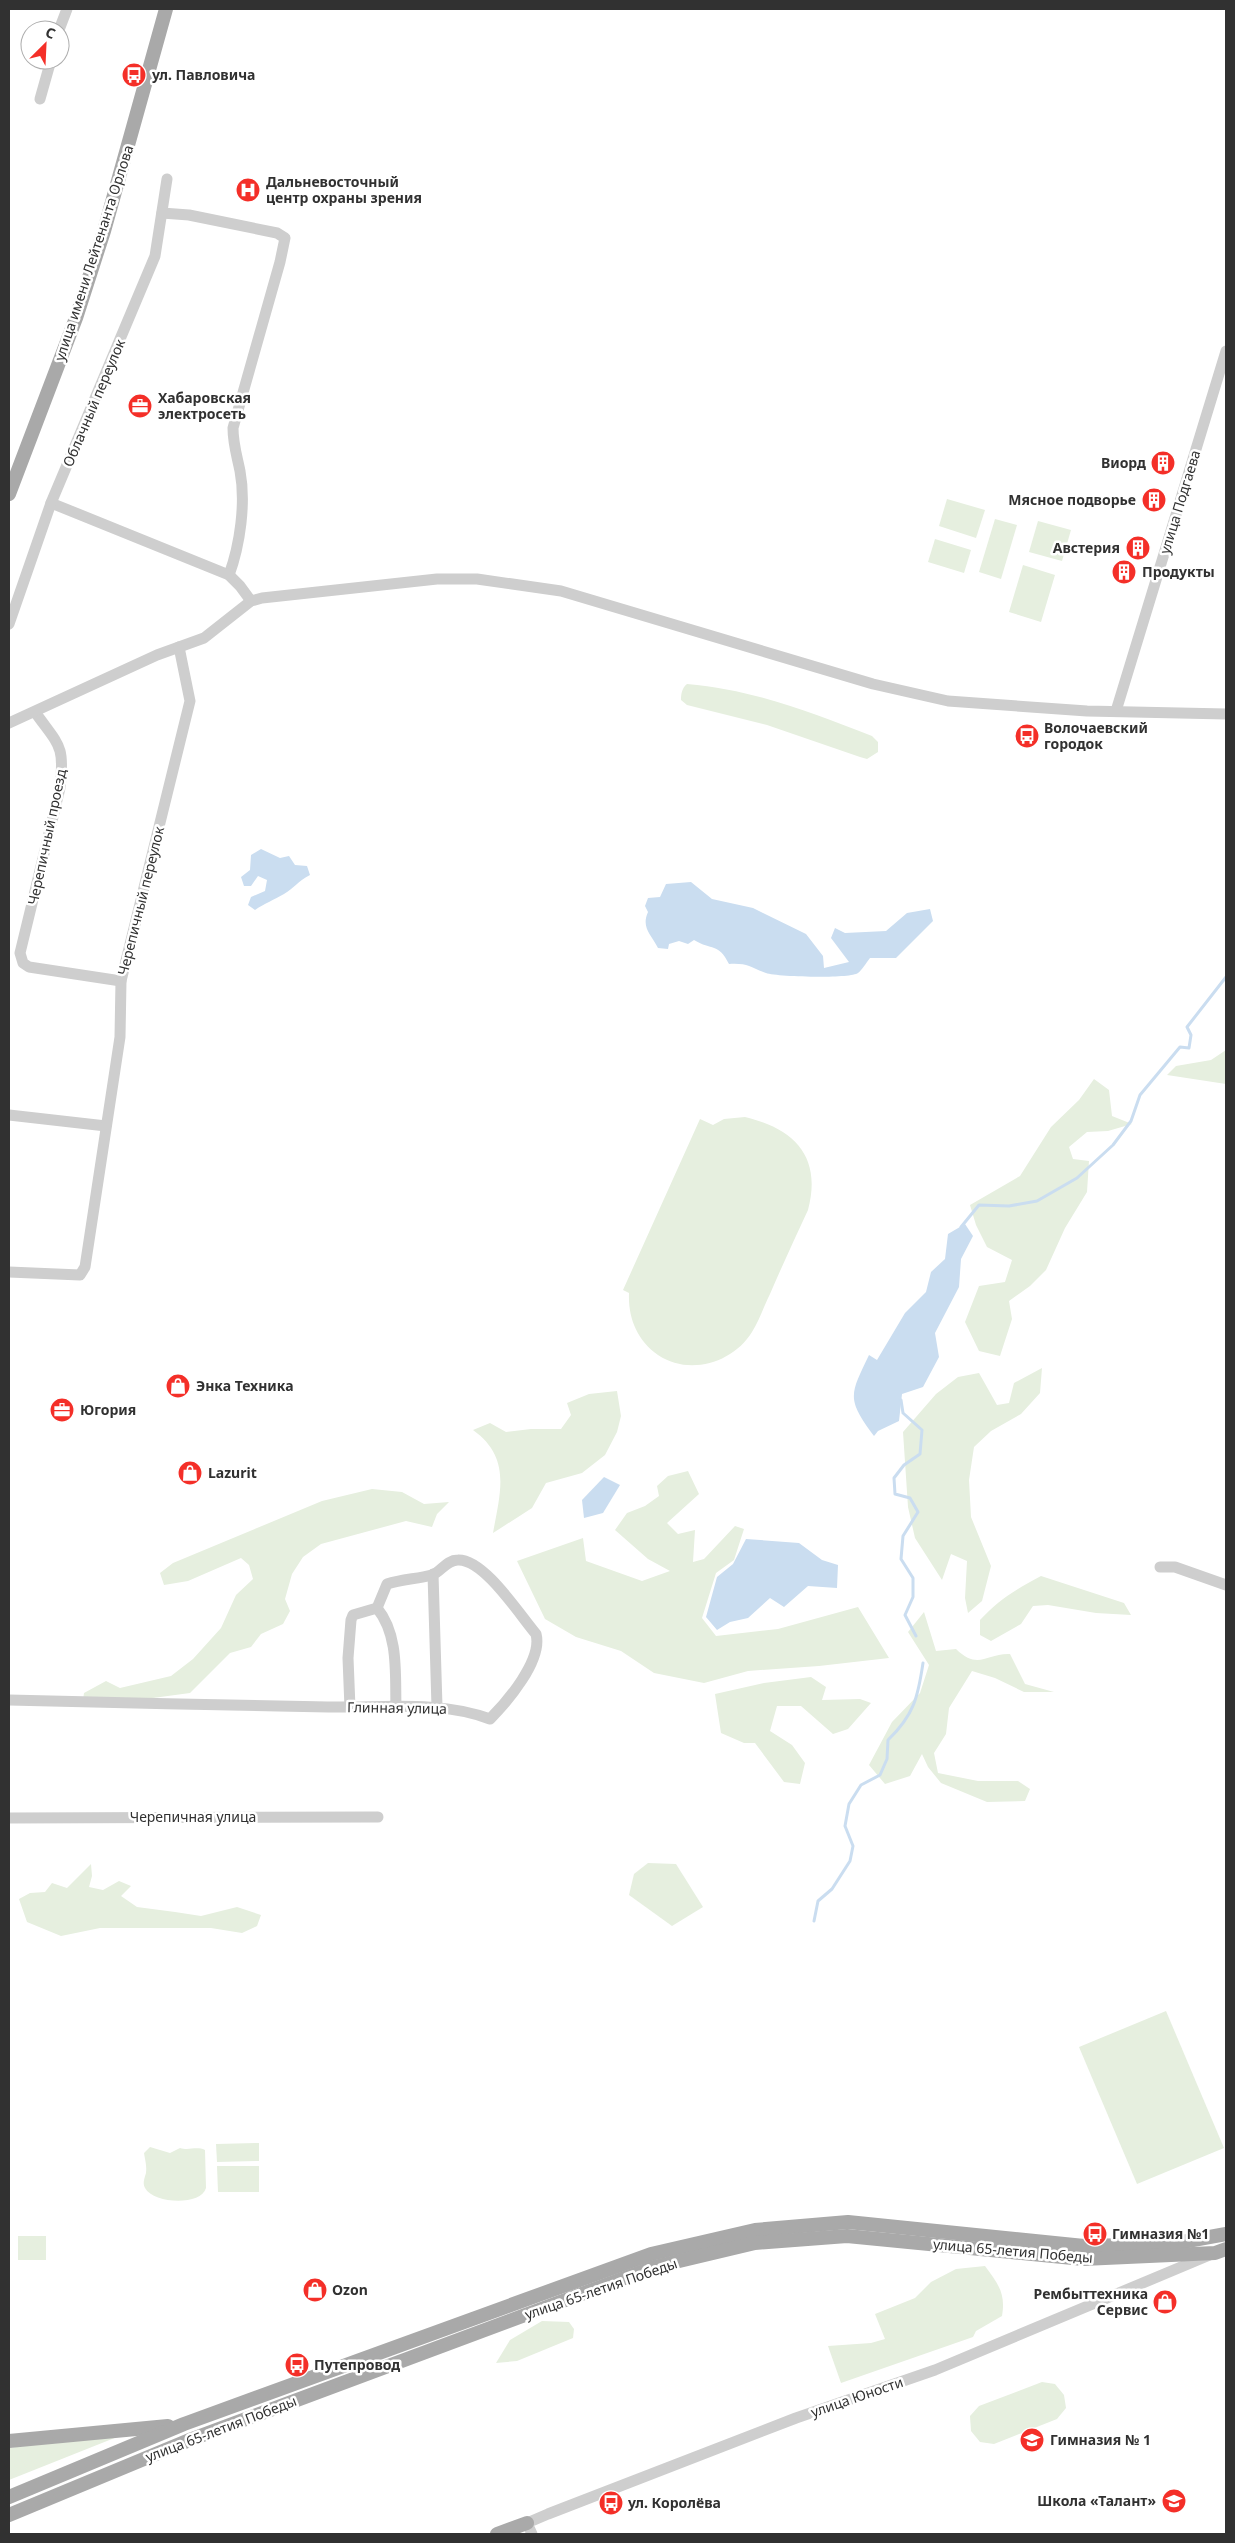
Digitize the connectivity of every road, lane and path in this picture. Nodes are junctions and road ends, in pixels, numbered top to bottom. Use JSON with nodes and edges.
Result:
{"nodes":[{"id":1,"x":166,"y":9,"type":"edge"},
{"id":2,"x":48,"y":70,"type":"edge"},
{"id":3,"x":40,"y":99,"type":"dead end"},
{"id":4,"x":167,"y":179,"type":"dead end"},
{"id":5,"x":162,"y":213,"type":"junction"},
{"id":6,"x":1226,"y":351,"type":"edge"},
{"id":7,"x":9,"y":494,"type":"edge"},
{"id":8,"x":51,"y":503,"type":"junction"},
{"id":9,"x":228,"y":576,"type":"junction"},
{"id":10,"x":251,"y":601,"type":"junction"},
{"id":11,"x":9,"y":624,"type":"edge"},
{"id":12,"x":179,"y":647,"type":"junction"},
{"id":13,"x":1116,"y":711,"type":"junction"},
{"id":14,"x":35,"y":712,"type":"junction"},
{"id":15,"x":1226,"y":714,"type":"edge"},
{"id":16,"x":9,"y":723,"type":"edge"},
{"id":17,"x":121,"y":981,"type":"junction"},
{"id":18,"x":9,"y":1114,"type":"edge"},
{"id":19,"x":106,"y":1126,"type":"junction"},
{"id":20,"x":9,"y":1272,"type":"edge"},
{"id":21,"x":1160,"y":1567,"type":"dead end"},
{"id":22,"x":433,"y":1574,"type":"junction"},
{"id":23,"x":1226,"y":1585,"type":"edge"},
{"id":24,"x":372,"y":1609,"type":"junction"},
{"id":25,"x":9,"y":1700,"type":"edge"},
{"id":26,"x":396,"y":1707,"type":"junction"},
{"id":27,"x":437,"y":1707,"type":"junction"},
{"id":28,"x":350,"y":1708,"type":"junction"},
{"id":29,"x":378,"y":1817,"type":"dead end"},
{"id":30,"x":9,"y":1818,"type":"edge"},
{"id":31,"x":1226,"y":2234,"type":"edge"},
{"id":32,"x":1221,"y":2251,"type":"edge"},
{"id":33,"x":184,"y":2424,"type":"junction"},
{"id":34,"x":9,"y":2441,"type":"edge"},
{"id":35,"x":9,"y":2497,"type":"edge"},
{"id":36,"x":9,"y":2515,"type":"edge"},
{"id":37,"x":529,"y":2528,"type":"edge"},
{"id":38,"x":497,"y":2534,"type":"edge"}],
"edges":[{"from":1,"to":7,"type":"main road","name":"улица имени Лейтенанта Орлова"},
{"from":2,"to":3,"type":"street"},
{"from":4,"to":5,"type":"street","name":"Облачный переулок"},
{"from":5,"to":8,"type":"street","name":"Облачный переулок"},
{"from":5,"to":9,"type":"street"},
{"from":6,"to":13,"type":"street","name":"улица Подгаева"},
{"from":8,"to":9,"type":"street"},
{"from":8,"to":11,"type":"street","name":"Облачный переулок"},
{"from":9,"to":10,"type":"street"},
{"from":10,"to":12,"type":"street"},
{"from":10,"to":13,"type":"street"},
{"from":12,"to":14,"type":"street"},
{"from":12,"to":17,"type":"street","name":"Черепичный переулок"},
{"from":13,"to":15,"type":"street"},
{"from":14,"to":16,"type":"street"},
{"from":14,"to":17,"type":"street","name":"Черепичный проезд"},
{"from":17,"to":19,"type":"street","name":"Черепичный переулок"},
{"from":18,"to":19,"type":"street"},
{"from":19,"to":20,"type":"street","name":"Черепичный переулок"},
{"from":21,"to":23,"type":"street"},
{"from":22,"to":24,"type":"street","name":"Глинная улица"},
{"from":22,"to":27,"type":"street"},
{"from":22,"to":27,"type":"street","name":"Глинная улица"},
{"from":24,"to":26,"type":"street"},
{"from":24,"to":28,"type":"street"},
{"from":25,"to":28,"type":"street","name":"Глинная улица"},
{"from":26,"to":27,"type":"street","name":"Глинная улица"},
{"from":26,"to":28,"type":"street","name":"Глинная улица"},
{"from":29,"to":30,"type":"street","name":"Черепичная улица"},
{"from":31,"to":33,"type":"main road","name":"улица 65-летия Победы"},
{"from":32,"to":36,"type":"main road","name":"улица 65-летия Победы"},
{"from":32,"to":37,"type":"street","name":"улица Юности"},
{"from":33,"to":34,"type":"main road"},
{"from":33,"to":35,"type":"main road","name":"улица 65-летия Победы"},
{"from":37,"to":38,"type":"main road","name":"улица Юности"}]}
